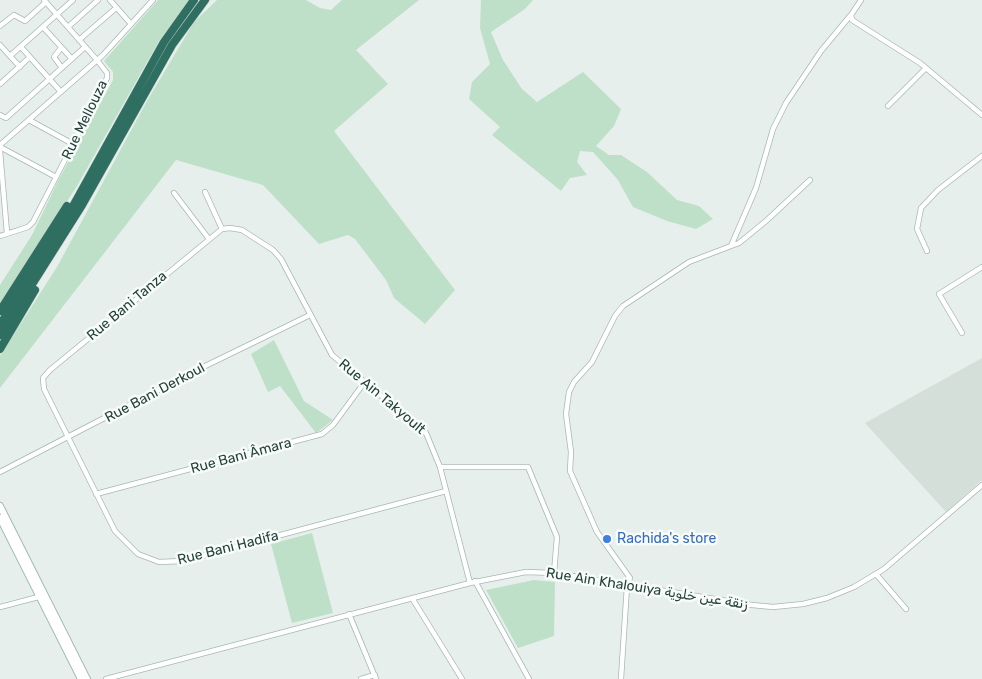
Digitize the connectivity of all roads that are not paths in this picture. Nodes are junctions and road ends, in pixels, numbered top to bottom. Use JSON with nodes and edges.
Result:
{"nodes":[{"id":1,"x":98,"y":0,"type":"edge"},
{"id":2,"x":153,"y":0,"type":"edge"},
{"id":3,"x":194,"y":0,"type":"edge"},
{"id":4,"x":205,"y":0,"type":"edge"},
{"id":5,"x":860,"y":0,"type":"edge"},
{"id":6,"x":45,"y":1,"type":"edge"},
{"id":7,"x":70,"y":1,"type":"edge"},
{"id":8,"x":114,"y":3,"type":"edge"},
{"id":9,"x":57,"y":15,"type":"junction"},
{"id":10,"x":850,"y":16,"type":"junction"},
{"id":11,"x":130,"y":24,"type":"junction"},
{"id":12,"x":0,"y":26,"type":"edge"},
{"id":13,"x":43,"y":27,"type":"junction"},
{"id":14,"x":68,"y":27,"type":"junction"},
{"id":15,"x":80,"y":40,"type":"junction"},
{"id":16,"x":0,"y":45,"type":"edge"},
{"id":17,"x":21,"y":47,"type":"junction"},
{"id":18,"x":85,"y":47,"type":"junction"},
{"id":19,"x":61,"y":48,"type":"junction"},
{"id":20,"x":10,"y":56,"type":"junction"},
{"id":21,"x":30,"y":57,"type":"junction"},
{"id":22,"x":72,"y":59,"type":"junction"},
{"id":23,"x":97,"y":60,"type":"junction"},
{"id":24,"x":20,"y":67,"type":"junction"},
{"id":25,"x":62,"y":68,"type":"junction"},
{"id":26,"x":926,"y":68,"type":"junction"},
{"id":27,"x":50,"y":79,"type":"junction"},
{"id":28,"x":0,"y":84,"type":"edge"},
{"id":29,"x":61,"y":92,"type":"junction"},
{"id":30,"x":888,"y":106,"type":"dead end"},
{"id":31,"x":982,"y":114,"type":"edge"},
{"id":32,"x":0,"y":115,"type":"edge"},
{"id":33,"x":29,"y":120,"type":"junction"},
{"id":34,"x":73,"y":144,"type":"junction"},
{"id":35,"x":0,"y":148,"type":"edge"},
{"id":36,"x":982,"y":156,"type":"edge"},
{"id":37,"x":100,"y":157,"type":"junction"},
{"id":38,"x":56,"y":177,"type":"junction"},
{"id":39,"x":810,"y":180,"type":"dead end"},
{"id":40,"x":205,"y":192,"type":"dead end"},
{"id":41,"x":174,"y":193,"type":"dead end"},
{"id":42,"x":222,"y":229,"type":"junction"},
{"id":43,"x":7,"y":233,"type":"junction"},
{"id":44,"x":0,"y":236,"type":"edge"},
{"id":45,"x":210,"y":239,"type":"junction"},
{"id":46,"x":731,"y":246,"type":"junction"},
{"id":47,"x":926,"y":251,"type":"dead end"},
{"id":48,"x":53,"y":255,"type":"junction"},
{"id":49,"x":982,"y":267,"type":"edge"},
{"id":50,"x":0,"y":311,"type":"edge"},
{"id":51,"x":310,"y":315,"type":"junction"},
{"id":52,"x":0,"y":325,"type":"edge"},
{"id":53,"x":962,"y":333,"type":"dead end"},
{"id":54,"x":0,"y":335,"type":"edge"},
{"id":55,"x":0,"y":349,"type":"edge"},
{"id":56,"x":364,"y":383,"type":"junction"},
{"id":57,"x":44,"y":389,"type":"joint"},
{"id":58,"x":69,"y":438,"type":"junction"},
{"id":59,"x":440,"y":467,"type":"junction"},
{"id":60,"x":0,"y":472,"type":"edge"},
{"id":61,"x":982,"y":485,"type":"edge"},
{"id":62,"x":446,"y":490,"type":"junction"},
{"id":63,"x":96,"y":494,"type":"junction"},
{"id":64,"x":0,"y":506,"type":"edge"},
{"id":65,"x":1,"y":515,"type":"edge"},
{"id":66,"x":554,"y":573,"type":"junction"},
{"id":67,"x":876,"y":574,"type":"junction"},
{"id":68,"x":472,"y":582,"type":"junction"},
{"id":69,"x":627,"y":586,"type":"junction"},
{"id":70,"x":42,"y":596,"type":"junction"},
{"id":71,"x":412,"y":598,"type":"junction"},
{"id":72,"x":0,"y":607,"type":"edge"},
{"id":73,"x":906,"y":609,"type":"dead end"},
{"id":74,"x":349,"y":614,"type":"junction"},
{"id":75,"x":375,"y":677,"type":"edge"},
{"id":76,"x":81,"y":679,"type":"edge"},
{"id":77,"x":87,"y":679,"type":"edge"},
{"id":78,"x":106,"y":679,"type":"edge"},
{"id":79,"x":361,"y":679,"type":"edge"},
{"id":80,"x":462,"y":679,"type":"edge"},
{"id":81,"x":528,"y":679,"type":"edge"},
{"id":82,"x":621,"y":679,"type":"edge"}],
"edges":[{"from":1,"to":14,"type":"street"},
{"from":2,"to":11,"type":"street","name":"Rue Mellouza"},
{"from":3,"to":37,"type":"highway"},
{"from":4,"to":48,"type":"highway"},
{"from":5,"to":10,"type":"street"},
{"from":6,"to":9,"type":"street"},
{"from":6,"to":12,"type":"street"},
{"from":7,"to":9,"type":"street"},
{"from":8,"to":11,"type":"street"},
{"from":8,"to":15,"type":"street"},
{"from":9,"to":13,"type":"street"},
{"from":9,"to":14,"type":"street"},
{"from":10,"to":26,"type":"street"},
{"from":10,"to":46,"type":"street"},
{"from":11,"to":23,"type":"street","name":"Rue Mellouza"},
{"from":13,"to":17,"type":"street"},
{"from":13,"to":19,"type":"street"},
{"from":14,"to":15,"type":"street"},
{"from":15,"to":18,"type":"street"},
{"from":16,"to":20,"type":"street"},
{"from":17,"to":20,"type":"street"},
{"from":17,"to":21,"type":"street"},
{"from":18,"to":22,"type":"street"},
{"from":18,"to":23,"type":"street"},
{"from":19,"to":22,"type":"street"},
{"from":19,"to":25,"type":"street"},
{"from":20,"to":24,"type":"street"},
{"from":21,"to":24,"type":"street"},
{"from":21,"to":27,"type":"street"},
{"from":22,"to":25,"type":"street"},
{"from":23,"to":29,"type":"street"},
{"from":23,"to":34,"type":"street","name":"Rue Mellouza"},
{"from":24,"to":28,"type":"street"},
{"from":25,"to":27,"type":"street"},
{"from":26,"to":30,"type":"street"},
{"from":26,"to":31,"type":"street"},
{"from":27,"to":29,"type":"street"},
{"from":27,"to":32,"type":"street"},
{"from":29,"to":33,"type":"street"},
{"from":33,"to":34,"type":"street"},
{"from":33,"to":35,"type":"street"},
{"from":34,"to":38,"type":"street","name":"Rue Mellouza"},
{"from":35,"to":38,"type":"street"},
{"from":35,"to":43,"type":"street"},
{"from":36,"to":47,"type":"street"},
{"from":37,"to":50,"type":"highway"},
{"from":37,"to":52,"type":"highway"},
{"from":38,"to":43,"type":"street","name":"Rue Mellouza"},
{"from":39,"to":46,"type":"street"},
{"from":40,"to":42,"type":"street"},
{"from":41,"to":45,"type":"street"},
{"from":42,"to":45,"type":"street","name":"Rue Bani Tanza"},
{"from":42,"to":51,"type":"street","name":"Rue Ain Takyoult"},
{"from":43,"to":44,"type":"street","name":"Rue Mellouza"},
{"from":45,"to":57,"type":"street","name":"Rue Bani Tanza"},
{"from":46,"to":69,"type":"street"},
{"from":48,"to":54,"type":"highway"},
{"from":48,"to":55,"type":"highway"},
{"from":49,"to":53,"type":"street"},
{"from":51,"to":56,"type":"street","name":"Rue Ain Takyoult"},
{"from":51,"to":58,"type":"street","name":"Rue Bani Derkoul"},
{"from":56,"to":59,"type":"street","name":"Rue Ain Takyoult"},
{"from":56,"to":63,"type":"street","name":"Rue Bani Âmara"},
{"from":57,"to":58,"type":"street","name":"Rue Bani Hadifa"},
{"from":58,"to":60,"type":"street","name":"Rue Bani Derkoul"},
{"from":58,"to":63,"type":"street","name":"Rue Bani Hadifa"},
{"from":59,"to":62,"type":"street","name":"Rue Ain Takyoult"},
{"from":59,"to":66,"type":"street"},
{"from":61,"to":67,"type":"street","name":"Rue Ain Khalouiya زنقة عين خلوية"},
{"from":62,"to":63,"type":"street","name":"Rue Bani Hadifa"},
{"from":62,"to":68,"type":"street","name":"Rue Ain Takyoult"},
{"from":64,"to":65,"type":"street"},
{"from":65,"to":70,"type":"street"},
{"from":66,"to":68,"type":"street","name":"Rue Ain Khalouiya زنقة عين خلوية"},
{"from":66,"to":69,"type":"street","name":"Rue Ain Khalouiya زنقة عين خلوية"},
{"from":67,"to":69,"type":"street","name":"Rue Ain Khalouiya زنقة عين خلوية"},
{"from":67,"to":73,"type":"street"},
{"from":68,"to":71,"type":"street","name":"Rue Ain Khalouiya زنقة عين خلوية"},
{"from":68,"to":81,"type":"street","name":"Rue Ain Takyoult"},
{"from":69,"to":82,"type":"street"},
{"from":70,"to":72,"type":"street"},
{"from":70,"to":76,"type":"street"},
{"from":70,"to":77,"type":"street"},
{"from":71,"to":74,"type":"street","name":"Rue Ain Khalouiya زنقة عين خلوية"},
{"from":71,"to":80,"type":"street"},
{"from":74,"to":75,"type":"street"},
{"from":74,"to":78,"type":"street","name":"Rue Ain Khalouiya زنقة عين خلوية"},
{"from":75,"to":79,"type":"street"}]}
